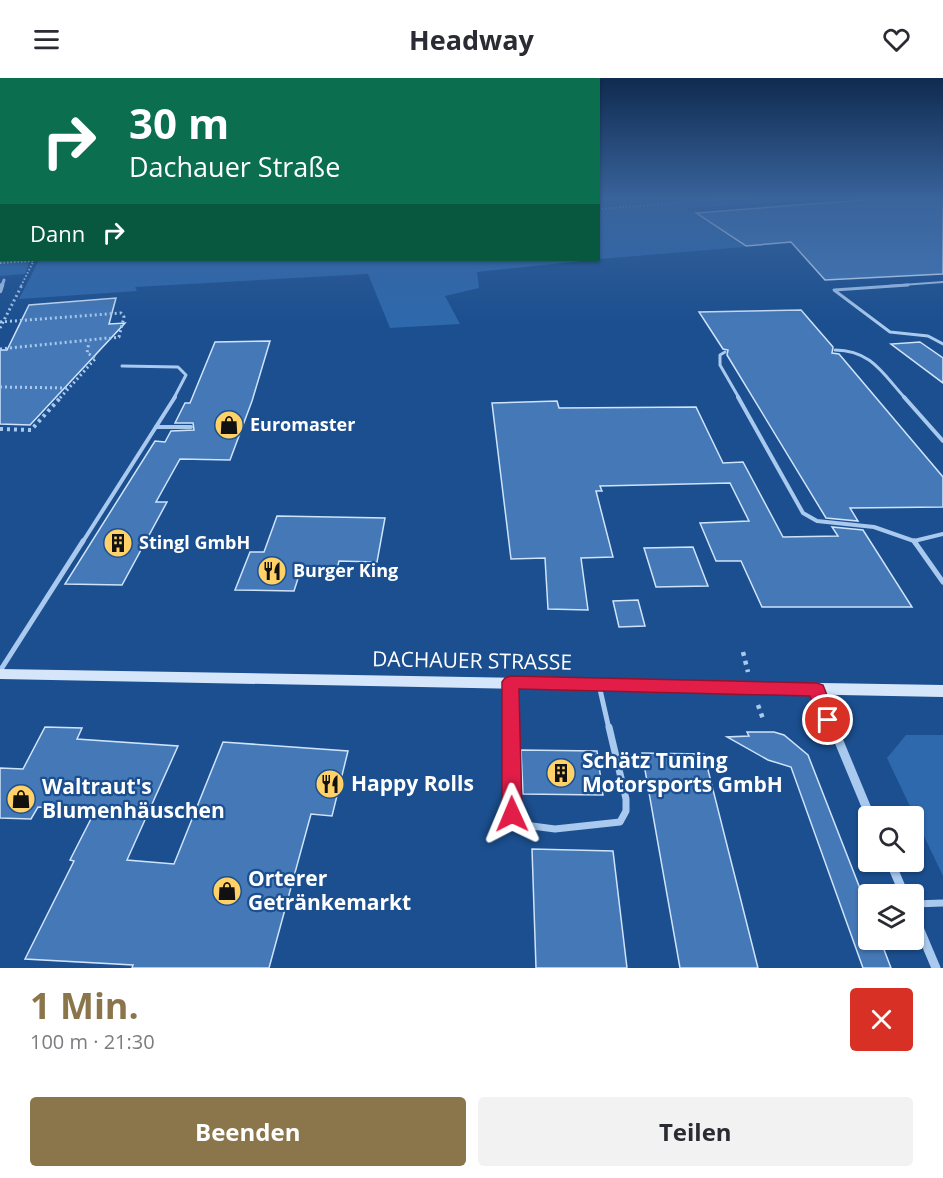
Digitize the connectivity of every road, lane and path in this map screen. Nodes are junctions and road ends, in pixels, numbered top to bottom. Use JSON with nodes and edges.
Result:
{"nodes":[{"id":1,"x":23,"y":261,"type":"edge"},
{"id":2,"x":33,"y":261,"type":"edge"},
{"id":3,"x":0,"y":263,"type":"edge"},
{"id":4,"x":27,"y":272,"type":"dead end"},
{"id":5,"x":4,"y":280,"type":"dead end"},
{"id":6,"x":943,"y":282,"type":"edge"},
{"id":7,"x":0,"y":291,"type":"edge"},
{"id":8,"x":0,"y":322,"type":"edge"},
{"id":9,"x":89,"y":342,"type":"junction"},
{"id":10,"x":943,"y":344,"type":"edge"},
{"id":11,"x":0,"y":349,"type":"edge"},
{"id":12,"x":835,"y":350,"type":"dead end"},
{"id":13,"x":725,"y":352,"type":"dead end"},
{"id":14,"x":122,"y":366,"type":"dead end"},
{"id":15,"x":0,"y":387,"type":"edge"},
{"id":16,"x":69,"y":388,"type":"junction"},
{"id":17,"x":156,"y":427,"type":"junction"},
{"id":18,"x":191,"y":427,"type":"dead end"},
{"id":19,"x":0,"y":429,"type":"edge"},
{"id":20,"x":943,"y":441,"type":"edge"},
{"id":21,"x":943,"y":534,"type":"edge"},
{"id":22,"x":914,"y":541,"type":"junction"},
{"id":23,"x":943,"y":582,"type":"edge"},
{"id":24,"x":0,"y":672,"type":"edge"},
{"id":25,"x":511,"y":682,"type":"junction"},
{"id":26,"x":599,"y":685,"type":"junction"},
{"id":27,"x":817,"y":689,"type":"junction"},
{"id":28,"x":943,"y":691,"type":"edge"},
{"id":29,"x":866,"y":806,"type":"edge"},
{"id":30,"x":943,"y":903,"type":"edge"},
{"id":31,"x":924,"y":904,"type":"edge"},
{"id":32,"x":924,"y":940,"type":"edge"},
{"id":33,"x":936,"y":968,"type":"edge"}],
"edges":[{"from":1,"to":3,"type":"path"},
{"from":2,"to":4,"type":"path"},
{"from":5,"to":7,"type":"street"},
{"from":6,"to":10,"type":"lane"},
{"from":8,"to":9,"type":"path"},
{"from":9,"to":11,"type":"path"},
{"from":9,"to":16,"type":"path"},
{"from":12,"to":20,"type":"lane"},
{"from":13,"to":22,"type":"lane"},
{"from":14,"to":17,"type":"lane"},
{"from":15,"to":16,"type":"path"},
{"from":16,"to":19,"type":"path"},
{"from":17,"to":18,"type":"lane"},
{"from":17,"to":24,"type":"lane"},
{"from":21,"to":22,"type":"lane"},
{"from":22,"to":23,"type":"lane"},
{"from":24,"to":25,"type":"main road","name":"DACHAUER STRASSE"},
{"from":25,"to":26,"type":"main road","name":"DACHAUER STRASSE"},
{"from":25,"to":26,"type":"lane"},
{"from":26,"to":27,"type":"main road","name":"DACHAUER STRASSE"},
{"from":27,"to":28,"type":"main road","name":"DACHAUER STRASSE"},
{"from":27,"to":29,"type":"street"},
{"from":30,"to":31,"type":"lane"},
{"from":32,"to":33,"type":"street"}]}
